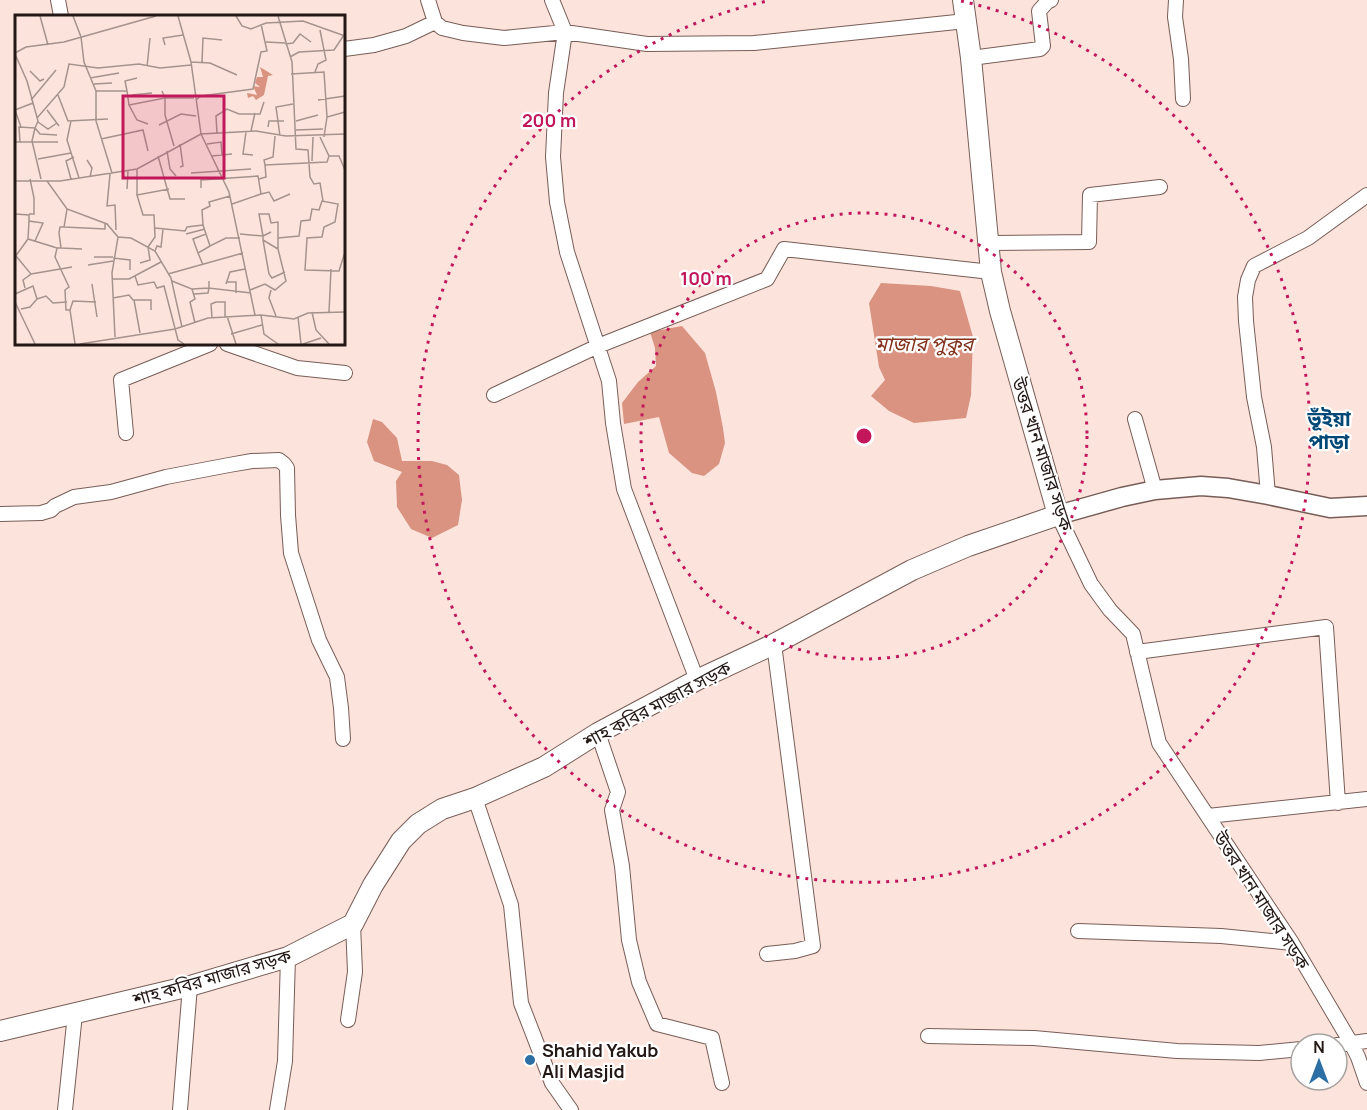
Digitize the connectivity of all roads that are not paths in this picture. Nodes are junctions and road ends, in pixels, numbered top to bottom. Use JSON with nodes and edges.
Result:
{"nodes":[{"id":1,"x":58,"y":0,"type":"edge"},
{"id":2,"x":428,"y":0,"type":"edge"},
{"id":3,"x":552,"y":0,"type":"edge"},
{"id":4,"x":963,"y":0,"type":"edge"},
{"id":5,"x":1051,"y":0,"type":"edge"},
{"id":6,"x":1176,"y":0,"type":"edge"},
{"id":7,"x":61,"y":15,"type":"edge"},
{"id":8,"x":966,"y":21,"type":"junction"},
{"id":9,"x":435,"y":22,"type":"junction"},
{"id":10,"x":565,"y":32,"type":"junction"},
{"id":11,"x":345,"y":49,"type":"edge"},
{"id":12,"x":971,"y":58,"type":"junction"},
{"id":13,"x":1183,"y":99,"type":"dead end"},
{"id":14,"x":1161,"y":187,"type":"dead end"},
{"id":15,"x":1367,"y":195,"type":"edge"},
{"id":16,"x":988,"y":243,"type":"junction"},
{"id":17,"x":991,"y":272,"type":"junction"},
{"id":18,"x":208,"y":345,"type":"edge"},
{"id":19,"x":230,"y":345,"type":"edge"},
{"id":20,"x":598,"y":346,"type":"junction"},
{"id":21,"x":345,"y":373,"type":"dead end"},
{"id":22,"x":494,"y":395,"type":"dead end"},
{"id":23,"x":1135,"y":419,"type":"dead end"},
{"id":24,"x":126,"y":434,"type":"dead end"},
{"id":25,"x":1155,"y":490,"type":"junction"},
{"id":26,"x":1268,"y":495,"type":"junction"},
{"id":27,"x":1367,"y":506,"type":"edge"},
{"id":28,"x":0,"y":514,"type":"edge"},
{"id":29,"x":1058,"y":515,"type":"junction"},
{"id":30,"x":774,"y":644,"type":"junction"},
{"id":31,"x":1137,"y":652,"type":"junction"},
{"id":32,"x":697,"y":680,"type":"junction"},
{"id":33,"x":598,"y":733,"type":"junction"},
{"id":34,"x":342,"y":739,"type":"dead end"},
{"id":35,"x":474,"y":798,"type":"junction"},
{"id":36,"x":1367,"y":800,"type":"edge"},
{"id":37,"x":1338,"y":803,"type":"junction"},
{"id":38,"x":1208,"y":816,"type":"junction"},
{"id":39,"x":353,"y":924,"type":"junction"},
{"id":40,"x":1078,"y":931,"type":"dead end"},
{"id":41,"x":1292,"y":943,"type":"junction"},
{"id":42,"x":767,"y":954,"type":"dead end"},
{"id":43,"x":288,"y":957,"type":"junction"},
{"id":44,"x":190,"y":986,"type":"junction"},
{"id":45,"x":75,"y":1014,"type":"junction"},
{"id":46,"x":348,"y":1020,"type":"dead end"},
{"id":47,"x":0,"y":1031,"type":"edge"},
{"id":48,"x":1338,"y":1032,"type":"edge"},
{"id":49,"x":928,"y":1036,"type":"dead end"},
{"id":50,"x":1367,"y":1041,"type":"edge"},
{"id":51,"x":1349,"y":1043,"type":"edge"},
{"id":52,"x":1289,"y":1049,"type":"edge"},
{"id":53,"x":1349,"y":1049,"type":"edge"},
{"id":54,"x":722,"y":1083,"type":"dead end"},
{"id":55,"x":1367,"y":1083,"type":"edge"},
{"id":56,"x":65,"y":1110,"type":"edge"},
{"id":57,"x":180,"y":1110,"type":"edge"},
{"id":58,"x":277,"y":1110,"type":"edge"},
{"id":59,"x":571,"y":1110,"type":"edge"}],
"edges":[{"from":1,"to":7,"type":"street"},
{"from":2,"to":9,"type":"street"},
{"from":3,"to":10,"type":"street"},
{"from":4,"to":8,"type":"main road","name":"উত্তর খান মাজার সড়ক"},
{"from":5,"to":12,"type":"street"},
{"from":6,"to":13,"type":"street"},
{"from":8,"to":10,"type":"street"},
{"from":8,"to":12,"type":"main road","name":"উত্তর খান মাজার সড়ক"},
{"from":9,"to":10,"type":"street"},
{"from":9,"to":11,"type":"street"},
{"from":10,"to":20,"type":"street"},
{"from":12,"to":16,"type":"main road","name":"উত্তর খান মাজার সড়ক"},
{"from":14,"to":16,"type":"street"},
{"from":15,"to":26,"type":"street"},
{"from":16,"to":17,"type":"main road","name":"উত্তর খান মাজার সড়ক"},
{"from":17,"to":20,"type":"street"},
{"from":17,"to":29,"type":"main road","name":"উত্তর খান মাজার সড়ক"},
{"from":18,"to":24,"type":"street"},
{"from":19,"to":21,"type":"street"},
{"from":20,"to":22,"type":"street"},
{"from":20,"to":32,"type":"street"},
{"from":23,"to":25,"type":"street"},
{"from":25,"to":26,"type":"street","name":"শাহ কবির মাজার সড়ক"},
{"from":25,"to":29,"type":"street","name":"শাহ কবির মাজার সড়ক"},
{"from":26,"to":27,"type":"street","name":"শাহ কবির মাজার সড়ক"},
{"from":28,"to":34,"type":"street"},
{"from":29,"to":30,"type":"main road","name":"শাহ কবির মাজার সড়ক"},
{"from":29,"to":31,"type":"street","name":"উত্তর খান মাজার সড়ক"},
{"from":30,"to":32,"type":"main road","name":"শাহ কবির মাজার সড়ক"},
{"from":30,"to":42,"type":"street"},
{"from":31,"to":37,"type":"street"},
{"from":31,"to":38,"type":"street","name":"উত্তর খান মাজার সড়ক"},
{"from":32,"to":33,"type":"main road","name":"শাহ কবির মাজার সড়ক"},
{"from":33,"to":35,"type":"main road","name":"শাহ কবির মাজার সড়ক"},
{"from":33,"to":54,"type":"street"},
{"from":35,"to":39,"type":"main road","name":"শাহ কবির মাজার সড়ক"},
{"from":35,"to":59,"type":"street"},
{"from":36,"to":37,"type":"street"},
{"from":37,"to":38,"type":"street"},
{"from":38,"to":41,"type":"street","name":"উত্তর খান মাজার সড়ক"},
{"from":39,"to":43,"type":"main road","name":"শাহ কবির মাজার সড়ক"},
{"from":39,"to":46,"type":"street"},
{"from":40,"to":41,"type":"street"},
{"from":41,"to":48,"type":"street","name":"উত্তর খান মাজার সড়ক"},
{"from":43,"to":44,"type":"main road","name":"শাহ কবির মাজার সড়ক"},
{"from":43,"to":58,"type":"street"},
{"from":44,"to":45,"type":"main road","name":"শাহ কবির মাজার সড়ক"},
{"from":44,"to":57,"type":"street"},
{"from":45,"to":47,"type":"main road","name":"শাহ কবির মাজার সড়ক"},
{"from":45,"to":56,"type":"street"},
{"from":49,"to":52,"type":"street"},
{"from":50,"to":51,"type":"street"},
{"from":53,"to":55,"type":"street","name":"উত্তর খান মাজার সড়ক"}]}
